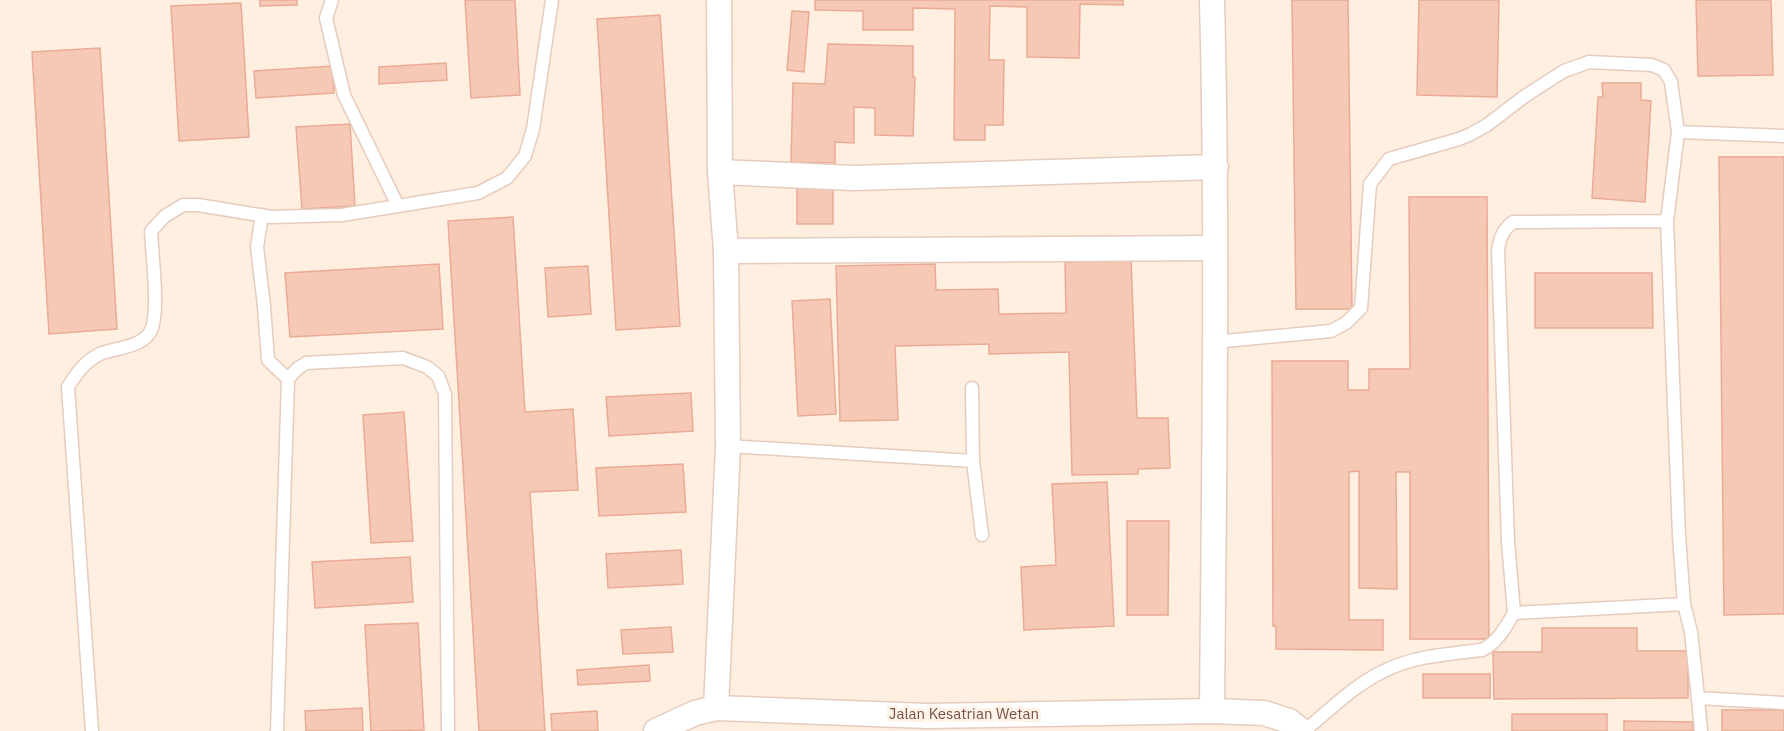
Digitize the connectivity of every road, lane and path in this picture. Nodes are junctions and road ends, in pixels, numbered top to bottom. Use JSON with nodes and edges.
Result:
{"nodes":[{"id":1,"x":332,"y":0,"type":"edge"},
{"id":2,"x":552,"y":0,"type":"edge"},
{"id":3,"x":719,"y":0,"type":"edge"},
{"id":4,"x":1212,"y":0,"type":"edge"},
{"id":5,"x":1678,"y":132,"type":"junction"},
{"id":6,"x":1784,"y":136,"type":"edge"},
{"id":7,"x":1216,"y":167,"type":"junction"},
{"id":8,"x":720,"y":172,"type":"junction"},
{"id":9,"x":398,"y":206,"type":"junction"},
{"id":10,"x":262,"y":215,"type":"junction"},
{"id":11,"x":1667,"y":221,"type":"junction"},
{"id":12,"x":1214,"y":248,"type":"junction"},
{"id":13,"x":726,"y":251,"type":"junction"},
{"id":14,"x":1214,"y":342,"type":"junction"},
{"id":15,"x":288,"y":379,"type":"junction"},
{"id":16,"x":972,"y":388,"type":"dead end"},
{"id":17,"x":728,"y":446,"type":"junction"},
{"id":18,"x":973,"y":460,"type":"junction"},
{"id":19,"x":982,"y":535,"type":"dead end"},
{"id":20,"x":1684,"y":604,"type":"junction"},
{"id":21,"x":1514,"y":613,"type":"junction"},
{"id":22,"x":1698,"y":698,"type":"junction"},
{"id":23,"x":1784,"y":703,"type":"edge"},
{"id":24,"x":716,"y":708,"type":"junction"},
{"id":25,"x":1212,"y":711,"type":"junction"},
{"id":26,"x":92,"y":731,"type":"edge"},
{"id":27,"x":277,"y":731,"type":"edge"},
{"id":28,"x":448,"y":731,"type":"edge"},
{"id":29,"x":656,"y":731,"type":"edge"},
{"id":30,"x":1303,"y":731,"type":"edge"},
{"id":31,"x":1701,"y":731,"type":"edge"}],
"edges":[{"from":1,"to":9,"type":"lane"},
{"from":2,"to":9,"type":"lane"},
{"from":3,"to":8,"type":"street"},
{"from":4,"to":7,"type":"street"},
{"from":5,"to":6,"type":"lane"},
{"from":5,"to":11,"type":"lane"},
{"from":5,"to":14,"type":"lane"},
{"from":7,"to":8,"type":"street"},
{"from":7,"to":12,"type":"street"},
{"from":8,"to":13,"type":"street"},
{"from":9,"to":10,"type":"lane"},
{"from":10,"to":15,"type":"lane"},
{"from":10,"to":26,"type":"lane"},
{"from":11,"to":20,"type":"lane"},
{"from":11,"to":21,"type":"lane"},
{"from":12,"to":13,"type":"street"},
{"from":12,"to":14,"type":"street"},
{"from":13,"to":17,"type":"street"},
{"from":14,"to":25,"type":"street"},
{"from":15,"to":27,"type":"lane"},
{"from":15,"to":28,"type":"lane"},
{"from":16,"to":18,"type":"lane"},
{"from":17,"to":18,"type":"lane"},
{"from":17,"to":24,"type":"street"},
{"from":18,"to":19,"type":"lane"},
{"from":20,"to":21,"type":"lane"},
{"from":20,"to":22,"type":"lane"},
{"from":21,"to":30,"type":"lane"},
{"from":22,"to":23,"type":"lane"},
{"from":22,"to":31,"type":"lane"},
{"from":24,"to":25,"type":"street","name":"Jalan Kesatrian Wetan"},
{"from":24,"to":29,"type":"street","name":"Jalan Kesatrian Wetan"},
{"from":25,"to":30,"type":"street","name":"Jalan Kesatrian Wetan"}]}
